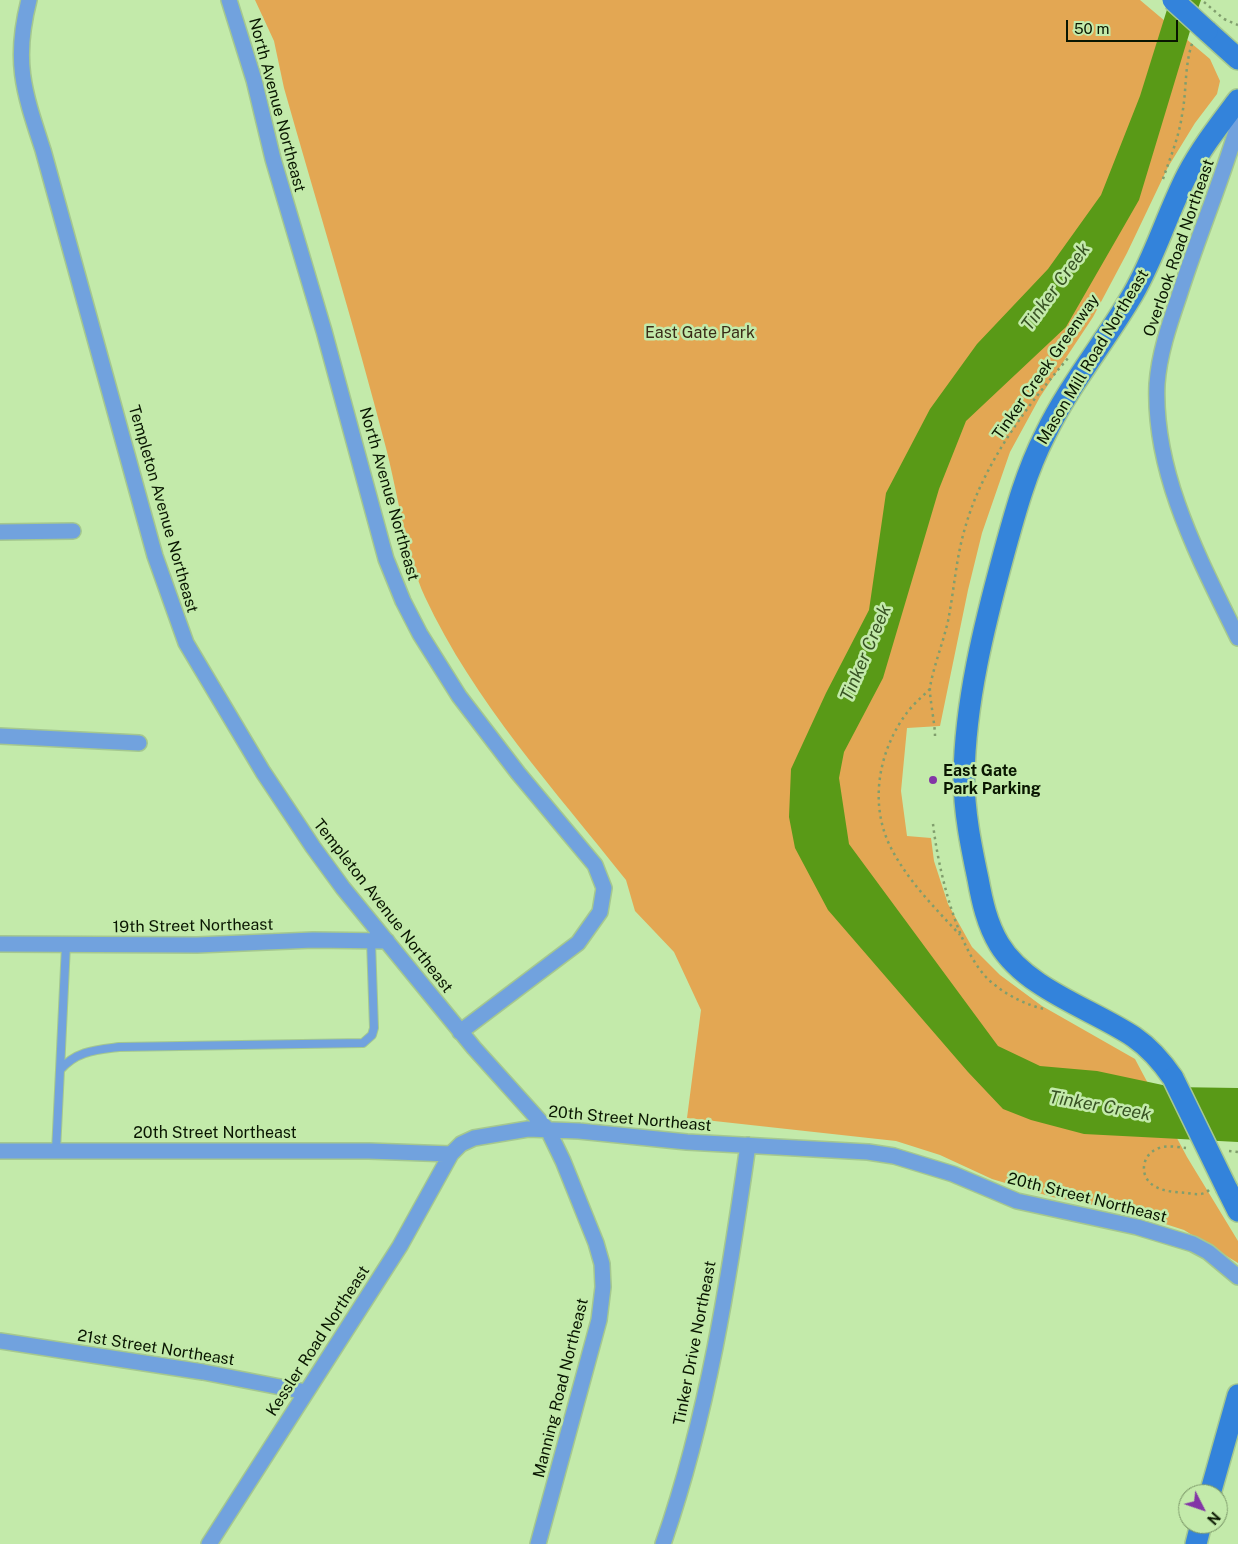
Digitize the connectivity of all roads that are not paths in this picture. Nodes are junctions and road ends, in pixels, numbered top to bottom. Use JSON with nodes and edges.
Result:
{"nodes":[{"id":1,"x":30,"y":0,"type":"edge"},
{"id":2,"x":229,"y":0,"type":"edge"},
{"id":3,"x":1173,"y":0,"type":"edge"},
{"id":4,"x":1238,"y":58,"type":"edge"},
{"id":5,"x":1238,"y":100,"type":"edge"},
{"id":6,"x":1238,"y":125,"type":"edge"},
{"id":7,"x":73,"y":530,"type":"dead end"},
{"id":8,"x":0,"y":532,"type":"edge"},
{"id":9,"x":1238,"y":638,"type":"edge"},
{"id":10,"x":0,"y":736,"type":"edge"},
{"id":11,"x":138,"y":743,"type":"dead end"},
{"id":12,"x":370,"y":941,"type":"junction"},
{"id":13,"x":387,"y":941,"type":"junction"},
{"id":14,"x":0,"y":944,"type":"edge"},
{"id":15,"x":66,"y":945,"type":"junction"},
{"id":16,"x":460,"y":1032,"type":"junction"},
{"id":17,"x":60,"y":1070,"type":"junction"},
{"id":18,"x":548,"y":1130,"type":"junction"},
{"id":19,"x":748,"y":1145,"type":"junction"},
{"id":20,"x":0,"y":1151,"type":"edge"},
{"id":21,"x":56,"y":1151,"type":"junction"},
{"id":22,"x":450,"y":1154,"type":"junction"},
{"id":23,"x":1238,"y":1210,"type":"edge"},
{"id":24,"x":1238,"y":1277,"type":"edge"},
{"id":25,"x":0,"y":1341,"type":"edge"},
{"id":26,"x":306,"y":1392,"type":"junction"},
{"id":27,"x":1238,"y":1395,"type":"edge"},
{"id":28,"x":1213,"y":1484,"type":"edge"},
{"id":29,"x":209,"y":1544,"type":"edge"},
{"id":30,"x":538,"y":1544,"type":"edge"},
{"id":31,"x":663,"y":1544,"type":"edge"}],
"edges":[{"from":1,"to":13,"type":"street","name":"Templeton Avenue Northeast"},
{"from":2,"to":16,"type":"street","name":"North Avenue Northeast"},
{"from":3,"to":4,"type":"street","bridge":true},
{"from":5,"to":23,"type":"street","name":"Mason Mill Road Northeast","bridge":true},
{"from":6,"to":9,"type":"street","name":"Overlook Road Northeast"},
{"from":7,"to":8,"type":"street"},
{"from":10,"to":11,"type":"street"},
{"from":12,"to":13,"type":"street","name":"19th Street Northeast"},
{"from":12,"to":15,"type":"street","name":"19th Street Northeast"},
{"from":12,"to":17,"type":"lane"},
{"from":13,"to":16,"type":"street","name":"Templeton Avenue Northeast"},
{"from":14,"to":15,"type":"street","name":"19th Street Northeast"},
{"from":15,"to":17,"type":"lane"},
{"from":16,"to":18,"type":"street","name":"Templeton Avenue Northeast"},
{"from":17,"to":21,"type":"lane"},
{"from":18,"to":19,"type":"street","name":"20th Street Northeast"},
{"from":18,"to":22,"type":"street","name":"20th Street Northeast"},
{"from":18,"to":30,"type":"street","name":"Manning Road Northeast"},
{"from":19,"to":24,"type":"street","name":"20th Street Northeast"},
{"from":19,"to":31,"type":"street","name":"Tinker Drive Northeast"},
{"from":20,"to":21,"type":"street","name":"20th Street Northeast"},
{"from":21,"to":22,"type":"street","name":"20th Street Northeast"},
{"from":22,"to":26,"type":"street","name":"Kessler Road Northeast"},
{"from":25,"to":26,"type":"street","name":"21st Street Northeast"},
{"from":26,"to":29,"type":"street","name":"Kessler Road Northeast"},
{"from":27,"to":28,"type":"street"}]}
